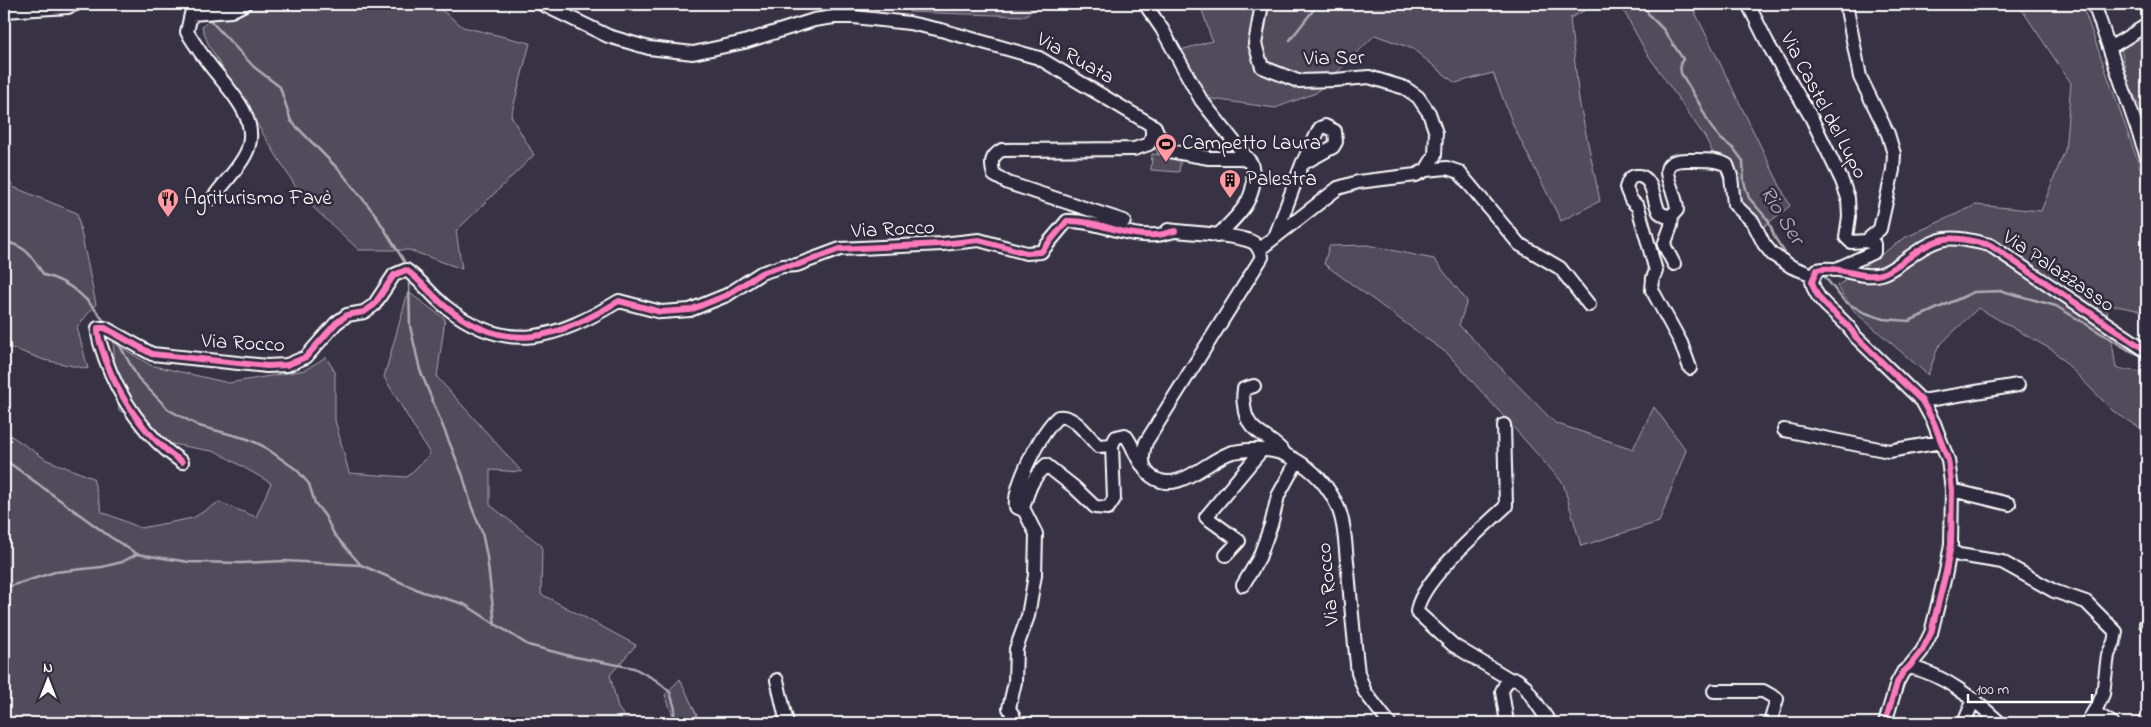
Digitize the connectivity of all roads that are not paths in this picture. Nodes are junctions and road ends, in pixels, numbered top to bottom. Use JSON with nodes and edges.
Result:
{"nodes":[{"id":1,"x":76,"y":4,"type":"edge"},
{"id":2,"x":245,"y":4,"type":"edge"},
{"id":3,"x":542,"y":4,"type":"edge"},
{"id":4,"x":847,"y":4,"type":"edge"},
{"id":5,"x":1145,"y":4,"type":"edge"},
{"id":6,"x":1262,"y":4,"type":"edge"},
{"id":7,"x":1748,"y":4,"type":"edge"},
{"id":8,"x":1846,"y":4,"type":"edge"},
{"id":9,"x":2094,"y":4,"type":"edge"},
{"id":10,"x":4,"y":11,"type":"edge"},
{"id":11,"x":854,"y":17,"type":"junction"},
{"id":12,"x":2147,"y":25,"type":"edge"},
{"id":13,"x":2111,"y":47,"type":"junction"},
{"id":14,"x":1151,"y":126,"type":"junction"},
{"id":15,"x":2147,"y":157,"type":"edge"},
{"id":16,"x":1251,"y":163,"type":"junction"},
{"id":17,"x":1302,"y":164,"type":"dead end"},
{"id":18,"x":1426,"y":170,"type":"junction"},
{"id":19,"x":213,"y":198,"type":"dead end"},
{"id":20,"x":1672,"y":215,"type":"junction"},
{"id":21,"x":1175,"y":231,"type":"junction"},
{"id":22,"x":1217,"y":236,"type":"junction"},
{"id":23,"x":1275,"y":236,"type":"junction"},
{"id":24,"x":1866,"y":241,"type":"junction"},
{"id":25,"x":1260,"y":249,"type":"junction"},
{"id":26,"x":1674,"y":264,"type":"dead end"},
{"id":27,"x":1834,"y":270,"type":"junction"},
{"id":28,"x":1815,"y":273,"type":"junction"},
{"id":29,"x":1589,"y":306,"type":"dead end"},
{"id":30,"x":2147,"y":351,"type":"edge"},
{"id":31,"x":1690,"y":368,"type":"dead end"},
{"id":32,"x":2018,"y":385,"type":"dead end"},
{"id":33,"x":1254,"y":386,"type":"dead end"},
{"id":34,"x":1922,"y":401,"type":"junction"},
{"id":35,"x":1504,"y":425,"type":"dead end"},
{"id":36,"x":1784,"y":430,"type":"dead end"},
{"id":37,"x":1942,"y":442,"type":"junction"},
{"id":38,"x":1112,"y":445,"type":"junction"},
{"id":39,"x":1261,"y":451,"type":"junction"},
{"id":40,"x":1292,"y":458,"type":"junction"},
{"id":41,"x":182,"y":462,"type":"dead end"},
{"id":42,"x":1148,"y":474,"type":"junction"},
{"id":43,"x":1952,"y":490,"type":"junction"},
{"id":44,"x":2009,"y":504,"type":"dead end"},
{"id":45,"x":1023,"y":510,"type":"junction"},
{"id":46,"x":1950,"y":550,"type":"junction"},
{"id":47,"x":1226,"y":555,"type":"dead end"},
{"id":48,"x":1243,"y":586,"type":"dead end"},
{"id":49,"x":1910,"y":667,"type":"junction"},
{"id":50,"x":777,"y":680,"type":"dead end"},
{"id":51,"x":1511,"y":680,"type":"junction"},
{"id":52,"x":1714,"y":691,"type":"dead end"},
{"id":53,"x":1974,"y":699,"type":"junction"},
{"id":54,"x":1385,"y":718,"type":"edge"},
{"id":55,"x":2089,"y":720,"type":"edge"},
{"id":56,"x":787,"y":723,"type":"edge"},
{"id":57,"x":1017,"y":723,"type":"edge"},
{"id":58,"x":1507,"y":723,"type":"edge"},
{"id":59,"x":1550,"y":723,"type":"edge"},
{"id":60,"x":1770,"y":723,"type":"edge"},
{"id":61,"x":1884,"y":723,"type":"edge"},
{"id":62,"x":1964,"y":723,"type":"edge"},
{"id":63,"x":2000,"y":723,"type":"edge"},
{"id":64,"x":2112,"y":723,"type":"edge"}],
"edges":[{"from":1,"to":10,"type":"street"},
{"from":2,"to":19,"type":"street"},
{"from":3,"to":11,"type":"street","name":"Via Ruata"},
{"from":4,"to":11,"type":"street"},
{"from":5,"to":16,"type":"street"},
{"from":6,"to":18,"type":"street","name":"Via Ser"},
{"from":7,"to":24,"type":"street","name":"Via Castel del Lupo"},
{"from":8,"to":24,"type":"street","name":"Via Castel del Lupo"},
{"from":9,"to":13,"type":"street"},
{"from":11,"to":14,"type":"street","name":"Via Ruata"},
{"from":12,"to":13,"type":"street"},
{"from":13,"to":15,"type":"street"},
{"from":14,"to":16,"type":"street"},
{"from":14,"to":21,"type":"street","name":"Via Rocco"},
{"from":16,"to":22,"type":"street"},
{"from":17,"to":23,"type":"street"},
{"from":18,"to":23,"type":"street"},
{"from":18,"to":29,"type":"street"},
{"from":20,"to":26,"type":"street"},
{"from":20,"to":28,"type":"street"},
{"from":20,"to":31,"type":"street"},
{"from":21,"to":22,"type":"street","name":"Via Rocco"},
{"from":21,"to":41,"type":"street","name":"Via Rocco"},
{"from":22,"to":25,"type":"street","name":"Via Rocco"},
{"from":23,"to":25,"type":"street"},
{"from":24,"to":27,"type":"street"},
{"from":25,"to":42,"type":"street"},
{"from":27,"to":28,"type":"street"},
{"from":27,"to":30,"type":"street","name":"Via Palazzasso"},
{"from":28,"to":34,"type":"street"},
{"from":32,"to":34,"type":"street"},
{"from":33,"to":40,"type":"street","name":"Via Rocco"},
{"from":34,"to":37,"type":"street"},
{"from":35,"to":51,"type":"street"},
{"from":36,"to":37,"type":"street"},
{"from":37,"to":43,"type":"street"},
{"from":38,"to":42,"type":"street"},
{"from":38,"to":45,"type":"street"},
{"from":38,"to":45,"type":"street"},
{"from":39,"to":40,"type":"street","name":"Via Rocco"},
{"from":39,"to":42,"type":"street","name":"Via Rocco"},
{"from":39,"to":47,"type":"street"},
{"from":40,"to":48,"type":"street"},
{"from":40,"to":54,"type":"street","name":"Via Rocco"},
{"from":43,"to":44,"type":"street"},
{"from":43,"to":46,"type":"street"},
{"from":45,"to":57,"type":"street"},
{"from":46,"to":49,"type":"street"},
{"from":46,"to":55,"type":"street"},
{"from":49,"to":53,"type":"street"},
{"from":49,"to":61,"type":"street"},
{"from":50,"to":56,"type":"street"},
{"from":51,"to":58,"type":"street"},
{"from":51,"to":59,"type":"street"},
{"from":52,"to":60,"type":"street"},
{"from":53,"to":62,"type":"street"},
{"from":53,"to":63,"type":"street"},
{"from":55,"to":64,"type":"street"}]}
